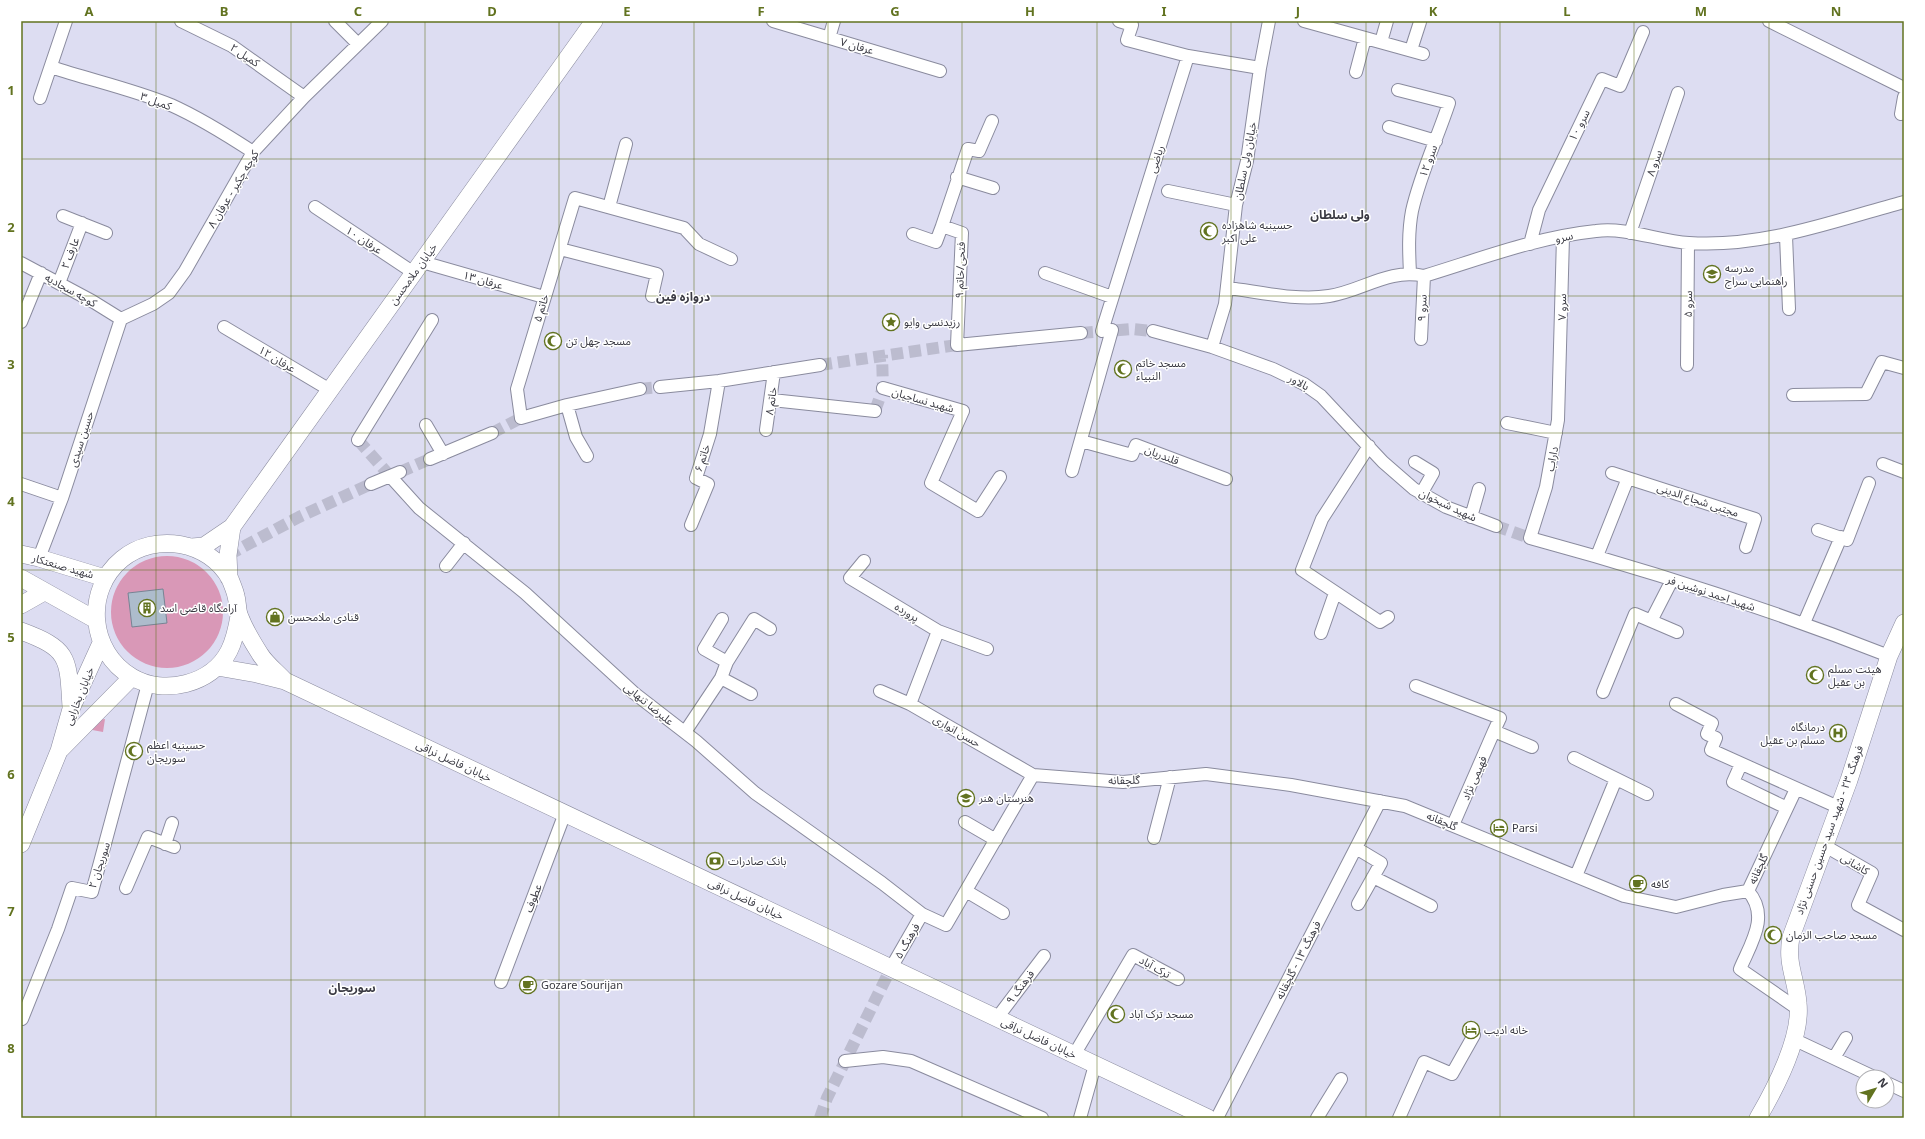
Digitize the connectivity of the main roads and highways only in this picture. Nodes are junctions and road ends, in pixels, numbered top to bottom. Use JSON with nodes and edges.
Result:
{"nodes":[{"id":1,"x":594,"y":21,"type":"edge"},
{"id":2,"x":232,"y":527,"type":"junction"},
{"id":3,"x":192,"y":547,"type":"junction"},
{"id":4,"x":21,"y":554,"type":"edge"},
{"id":5,"x":21,"y":578,"type":"edge"},
{"id":6,"x":105,"y":578,"type":"junction"},
{"id":7,"x":229,"y":578,"type":"junction"},
{"id":8,"x":44,"y":592,"type":"junction"},
{"id":9,"x":21,"y":605,"type":"edge"},
{"id":10,"x":239,"y":616,"type":"junction"},
{"id":11,"x":96,"y":620,"type":"junction"},
{"id":12,"x":1904,"y":623,"type":"edge"},
{"id":13,"x":21,"y":631,"type":"edge"},
{"id":14,"x":101,"y":643,"type":"junction"},
{"id":15,"x":217,"y":667,"type":"junction"},
{"id":16,"x":132,"y":677,"type":"junction"},
{"id":17,"x":285,"y":681,"type":"junction"},
{"id":18,"x":71,"y":709,"type":"junction"},
{"id":19,"x":59,"y":751,"type":"junction"},
{"id":20,"x":21,"y":844,"type":"edge"},
{"id":21,"x":1208,"y":1118,"type":"edge"},
{"id":22,"x":1758,"y":1118,"type":"edge"}],
"edges":[{"from":1,"to":2,"type":"main road","name":"خیابان ملامحسن"},
{"from":2,"to":3,"type":"main road"},
{"from":2,"to":7,"type":"main road"},
{"from":3,"to":6,"type":"main road"},
{"from":3,"to":7,"type":"main road"},
{"from":4,"to":6,"type":"main road","name":"شهید صنعتکار"},
{"from":5,"to":8,"type":"main road"},
{"from":6,"to":11,"type":"main road"},
{"from":7,"to":10,"type":"main road"},
{"from":8,"to":9,"type":"main road"},
{"from":8,"to":11,"type":"main road"},
{"from":10,"to":15,"type":"main road"},
{"from":10,"to":17,"type":"main road"},
{"from":11,"to":14,"type":"main road"},
{"from":12,"to":22,"type":"main road","name":"فرهنگ ۲۳ - شهید سید حسین حسنی نژاد"},
{"from":13,"to":18,"type":"main road"},
{"from":14,"to":16,"type":"main road"},
{"from":14,"to":18,"type":"main road","name":"خیابان بخارایی"},
{"from":15,"to":16,"type":"main road"},
{"from":15,"to":17,"type":"main road"},
{"from":16,"to":19,"type":"main road","name":"خیابان بخارایی"},
{"from":17,"to":21,"type":"main road","name":"خیابان فاضل نراقی"},
{"from":18,"to":19,"type":"main road","name":"خیابان بخارایی"},
{"from":19,"to":20,"type":"main road","name":"خیابان بخارایی"}]}
